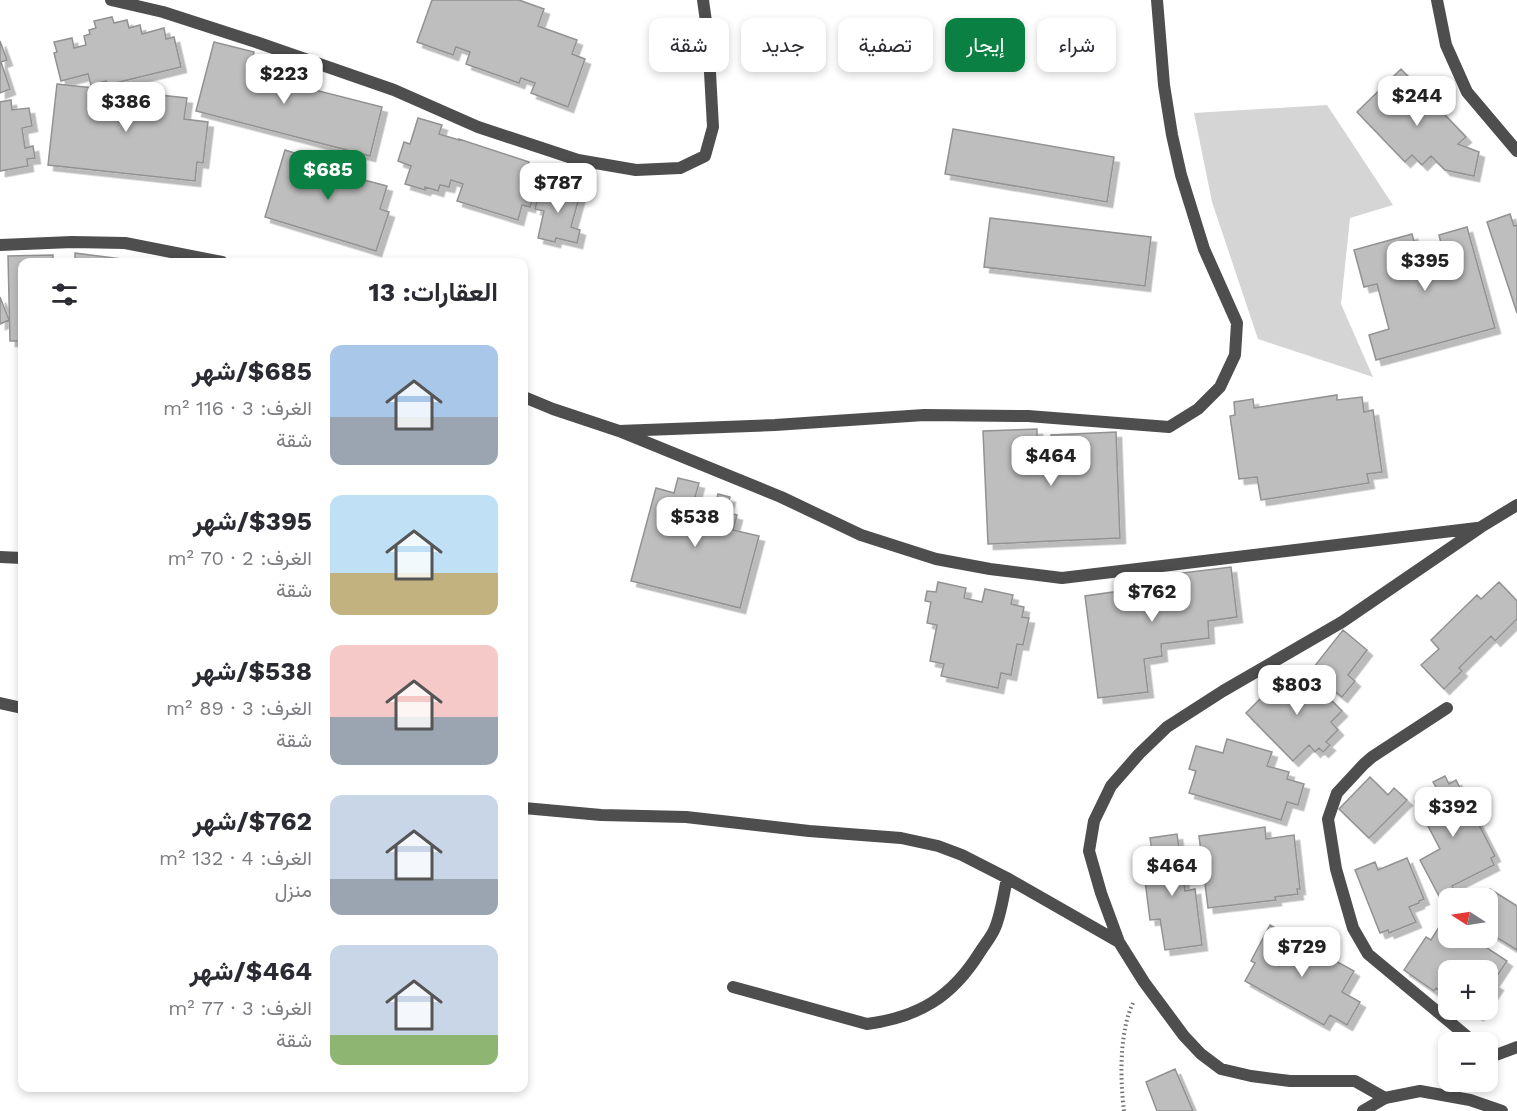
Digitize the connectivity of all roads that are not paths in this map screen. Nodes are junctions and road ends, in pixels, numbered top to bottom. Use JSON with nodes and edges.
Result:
{"nodes":[{"id":1,"x":111,"y":0,"type":"edge"},
{"id":2,"x":703,"y":0,"type":"edge"},
{"id":3,"x":1157,"y":0,"type":"edge"},
{"id":4,"x":1437,"y":0,"type":"edge"},
{"id":5,"x":1517,"y":151,"type":"edge"},
{"id":6,"x":0,"y":245,"type":"edge"},
{"id":7,"x":202,"y":258,"type":"edge"},
{"id":8,"x":528,"y":399,"type":"edge"},
{"id":9,"x":619,"y":431,"type":"junction"},
{"id":10,"x":1517,"y":505,"type":"edge"},
{"id":11,"x":1481,"y":527,"type":"junction"},
{"id":12,"x":0,"y":557,"type":"edge"},
{"id":13,"x":18,"y":558,"type":"edge"},
{"id":14,"x":0,"y":703,"type":"edge"},
{"id":15,"x":18,"y":707,"type":"edge"},
{"id":16,"x":1447,"y":708,"type":"dead end"},
{"id":17,"x":528,"y":808,"type":"edge"},
{"id":18,"x":1007,"y":878,"type":"junction"},
{"id":19,"x":1119,"y":942,"type":"junction"},
{"id":20,"x":733,"y":987,"type":"dead end"},
{"id":21,"x":1462,"y":1032,"type":"edge"},
{"id":22,"x":1517,"y":1047,"type":"edge"},
{"id":23,"x":1498,"y":1054,"type":"edge"},
{"id":24,"x":1452,"y":1092,"type":"edge"},
{"id":25,"x":1449,"y":1095,"type":"junction"},
{"id":26,"x":1385,"y":1098,"type":"junction"},
{"id":27,"x":1363,"y":1111,"type":"edge"},
{"id":28,"x":1502,"y":1111,"type":"edge"}],
"edges":[{"from":1,"to":2,"type":"street"},
{"from":3,"to":9,"type":"street"},
{"from":4,"to":5,"type":"street"},
{"from":6,"to":7,"type":"street"},
{"from":8,"to":9,"type":"street"},
{"from":9,"to":11,"type":"street"},
{"from":10,"to":11,"type":"street"},
{"from":11,"to":19,"type":"street"},
{"from":12,"to":13,"type":"street"},
{"from":14,"to":15,"type":"street"},
{"from":16,"to":21,"type":"street"},
{"from":17,"to":18,"type":"street"},
{"from":18,"to":19,"type":"street"},
{"from":18,"to":20,"type":"street"},
{"from":19,"to":26,"type":"street"},
{"from":22,"to":23,"type":"street"},
{"from":24,"to":25,"type":"street"},
{"from":25,"to":26,"type":"street"},
{"from":25,"to":28,"type":"street"},
{"from":26,"to":27,"type":"street"}]}
